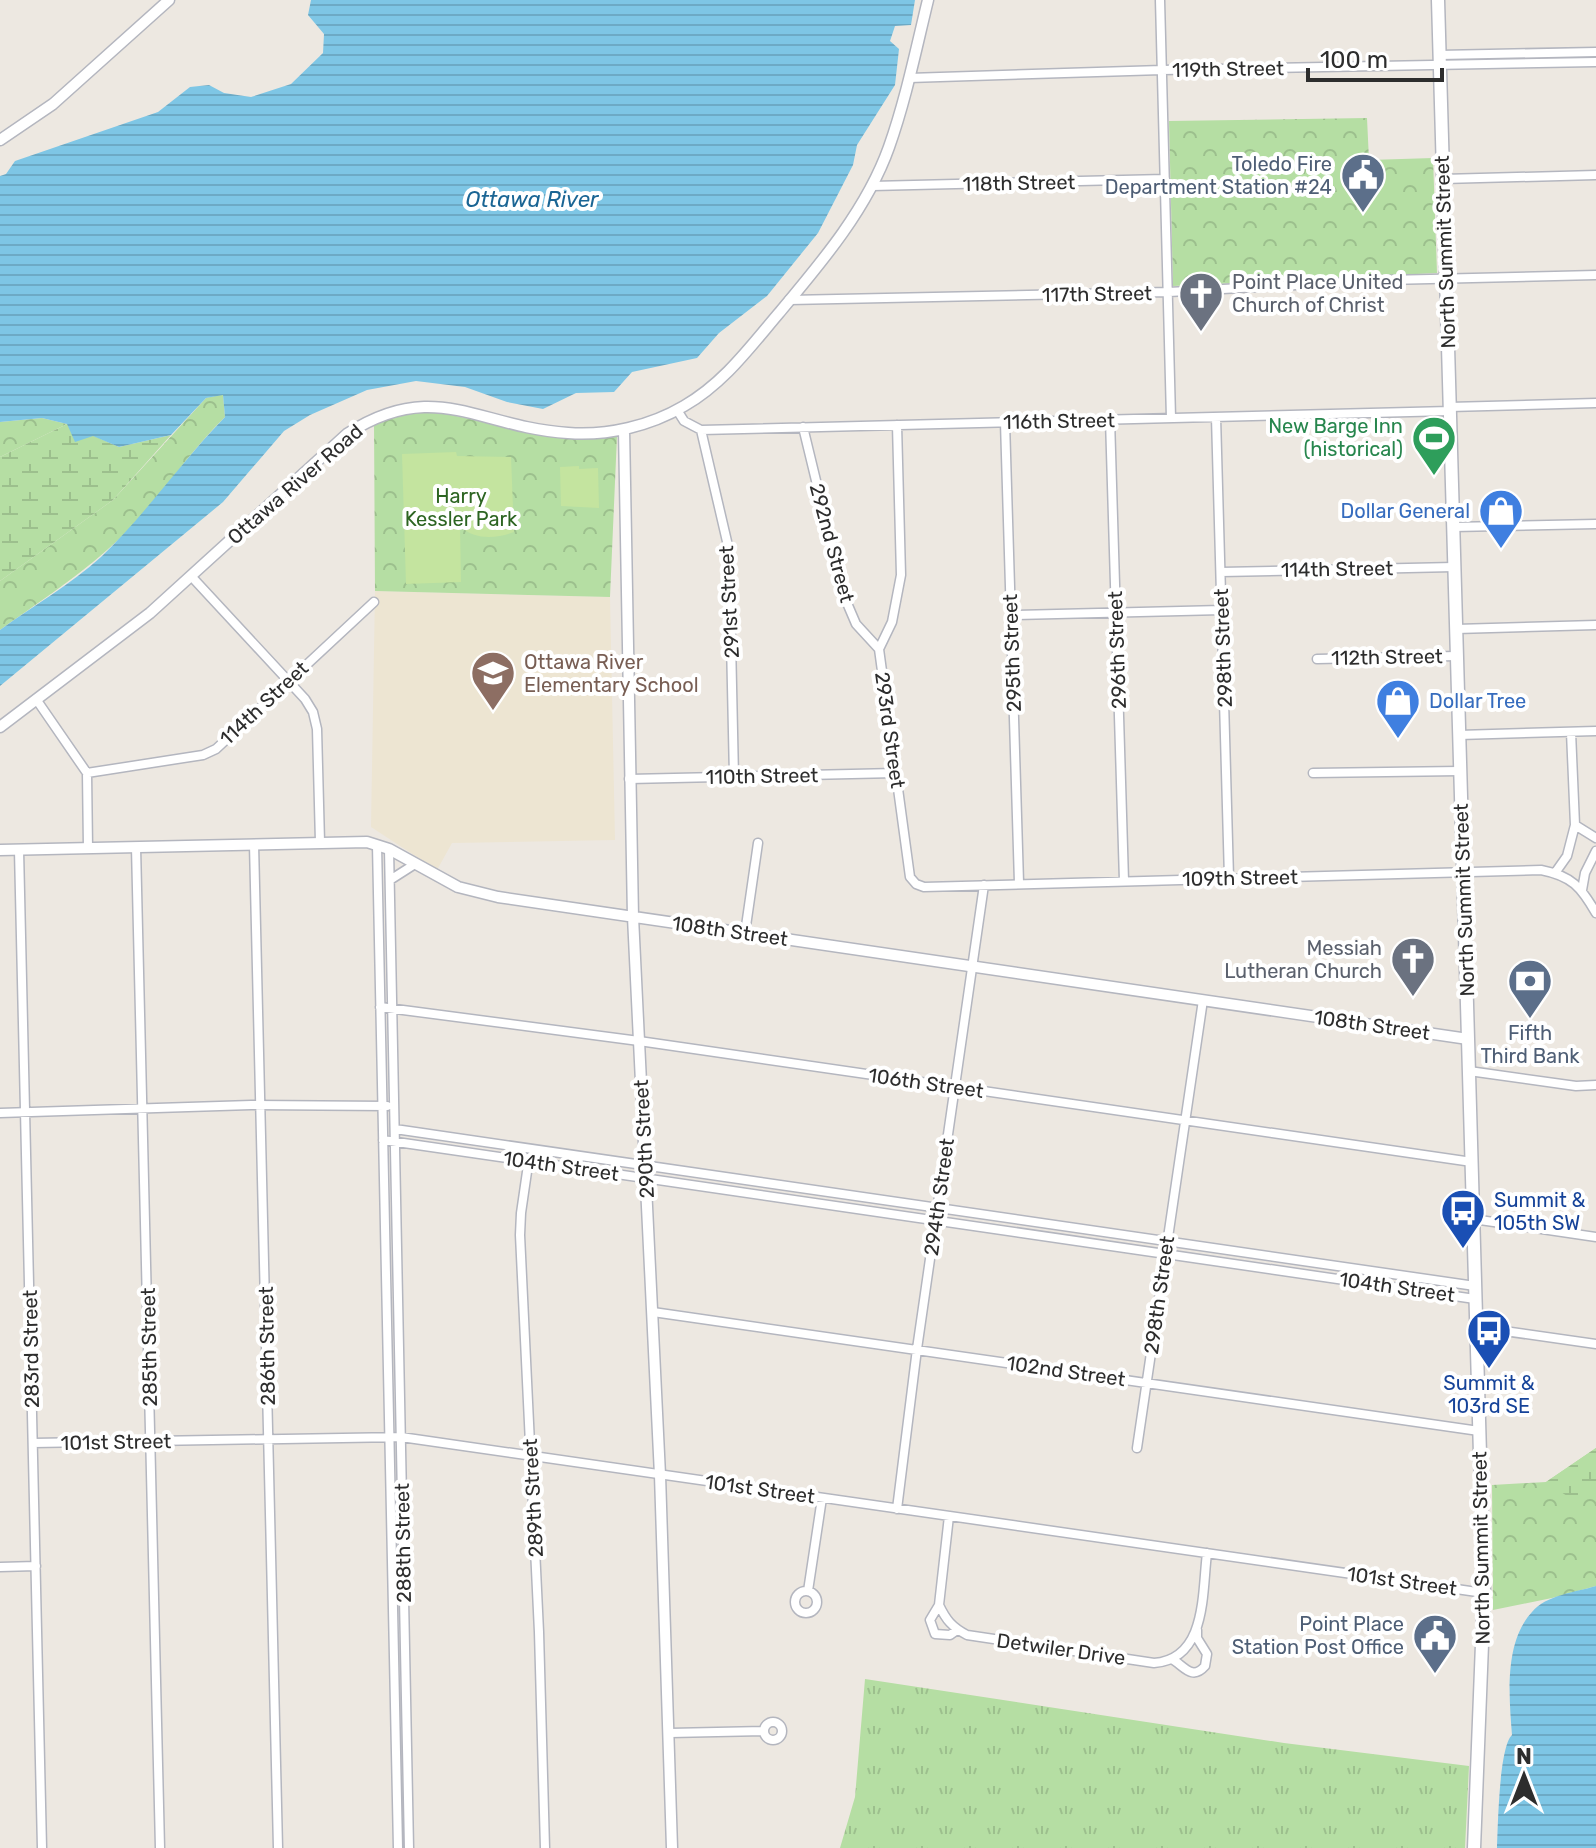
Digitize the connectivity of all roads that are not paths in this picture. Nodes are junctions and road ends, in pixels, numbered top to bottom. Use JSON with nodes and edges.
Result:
{"nodes":[{"id":1,"x":169,"y":0,"type":"edge"},
{"id":2,"x":928,"y":0,"type":"edge"},
{"id":3,"x":1160,"y":0,"type":"edge"},
{"id":4,"x":1438,"y":0,"type":"edge"},
{"id":5,"x":1596,"y":52,"type":"edge"},
{"id":6,"x":1440,"y":60,"type":"junction"},
{"id":7,"x":1596,"y":62,"type":"edge"},
{"id":8,"x":1162,"y":70,"type":"junction"},
{"id":9,"x":909,"y":78,"type":"junction"},
{"id":10,"x":0,"y":140,"type":"edge"},
{"id":11,"x":1596,"y":175,"type":"edge"},
{"id":12,"x":1165,"y":179,"type":"junction"},
{"id":13,"x":1443,"y":179,"type":"junction"},
{"id":14,"x":872,"y":186,"type":"junction"},
{"id":15,"x":1596,"y":275,"type":"edge"},
{"id":16,"x":1446,"y":278,"type":"junction"},
{"id":17,"x":1169,"y":292,"type":"junction"},
{"id":18,"x":789,"y":300,"type":"junction"},
{"id":19,"x":1596,"y":403,"type":"edge"},
{"id":20,"x":1450,"y":409,"type":"junction"},
{"id":21,"x":677,"y":410,"type":"junction"},
{"id":22,"x":1216,"y":417,"type":"junction"},
{"id":23,"x":1171,"y":418,"type":"junction"},
{"id":24,"x":1110,"y":419,"type":"junction"},
{"id":25,"x":1005,"y":422,"type":"junction"},
{"id":26,"x":897,"y":425,"type":"junction"},
{"id":27,"x":803,"y":427,"type":"junction"},
{"id":28,"x":624,"y":429,"type":"junction"},
{"id":29,"x":701,"y":430,"type":"junction"},
{"id":30,"x":1596,"y":524,"type":"edge"},
{"id":31,"x":1453,"y":527,"type":"junction"},
{"id":32,"x":1454,"y":567,"type":"junction"},
{"id":33,"x":1221,"y":572,"type":"junction"},
{"id":34,"x":191,"y":576,"type":"junction"},
{"id":35,"x":374,"y":602,"type":"dead end"},
{"id":36,"x":1222,"y":610,"type":"junction"},
{"id":37,"x":1116,"y":612,"type":"junction"},
{"id":38,"x":1011,"y":615,"type":"junction"},
{"id":39,"x":1596,"y":625,"type":"edge"},
{"id":40,"x":1456,"y":629,"type":"junction"},
{"id":41,"x":879,"y":649,"type":"junction"},
{"id":42,"x":1457,"y":656,"type":"junction"},
{"id":43,"x":1317,"y":659,"type":"dead end"},
{"id":44,"x":288,"y":681,"type":"junction"},
{"id":45,"x":36,"y":699,"type":"junction"},
{"id":46,"x":0,"y":727,"type":"edge"},
{"id":47,"x":1596,"y":731,"type":"edge"},
{"id":48,"x":1571,"y":732,"type":"junction"},
{"id":49,"x":1459,"y":735,"type":"junction"},
{"id":50,"x":1460,"y":771,"type":"junction"},
{"id":51,"x":87,"y":773,"type":"junction"},
{"id":52,"x":896,"y":773,"type":"junction"},
{"id":53,"x":1313,"y":773,"type":"dead end"},
{"id":54,"x":734,"y":777,"type":"junction"},
{"id":55,"x":629,"y":779,"type":"junction"},
{"id":56,"x":1575,"y":825,"type":"junction"},
{"id":57,"x":1592,"y":837,"type":"edge"},
{"id":58,"x":320,"y":842,"type":"junction"},
{"id":59,"x":758,"y":843,"type":"dead end"},
{"id":60,"x":254,"y":844,"type":"junction"},
{"id":61,"x":377,"y":845,"type":"junction"},
{"id":62,"x":136,"y":847,"type":"junction"},
{"id":63,"x":88,"y":848,"type":"junction"},
{"id":64,"x":389,"y":849,"type":"junction"},
{"id":65,"x":0,"y":850,"type":"edge"},
{"id":66,"x":19,"y":850,"type":"junction"},
{"id":67,"x":1596,"y":851,"type":"edge"},
{"id":68,"x":415,"y":864,"type":"junction"},
{"id":69,"x":1463,"y":873,"type":"junction"},
{"id":70,"x":1555,"y":873,"type":"junction"},
{"id":71,"x":1229,"y":878,"type":"junction"},
{"id":72,"x":390,"y":880,"type":"junction"},
{"id":73,"x":1124,"y":881,"type":"junction"},
{"id":74,"x":1019,"y":883,"type":"junction"},
{"id":75,"x":984,"y":885,"type":"junction"},
{"id":76,"x":924,"y":887,"type":"joint"},
{"id":77,"x":1582,"y":890,"type":"junction"},
{"id":78,"x":1596,"y":913,"type":"edge"},
{"id":79,"x":633,"y":917,"type":"junction"},
{"id":80,"x":745,"y":933,"type":"junction"},
{"id":81,"x":972,"y":966,"type":"junction"},
{"id":82,"x":1203,"y":1000,"type":"junction"},
{"id":83,"x":380,"y":1007,"type":"junction"},
{"id":84,"x":393,"y":1007,"type":"junction"},
{"id":85,"x":1468,"y":1039,"type":"junction"},
{"id":86,"x":639,"y":1041,"type":"junction"},
{"id":87,"x":1469,"y":1071,"type":"junction"},
{"id":88,"x":1596,"y":1085,"type":"edge"},
{"id":89,"x":955,"y":1087,"type":"junction"},
{"id":90,"x":382,"y":1105,"type":"junction"},
{"id":91,"x":262,"y":1106,"type":"junction"},
{"id":92,"x":395,"y":1107,"type":"junction"},
{"id":93,"x":145,"y":1109,"type":"junction"},
{"id":94,"x":26,"y":1112,"type":"junction"},
{"id":95,"x":0,"y":1113,"type":"edge"},
{"id":96,"x":1185,"y":1122,"type":"junction"},
{"id":97,"x":395,"y":1129,"type":"junction"},
{"id":98,"x":383,"y":1140,"type":"junction"},
{"id":99,"x":395,"y":1142,"type":"junction"},
{"id":100,"x":531,"y":1148,"type":"junction"},
{"id":101,"x":529,"y":1161,"type":"junction"},
{"id":102,"x":1472,"y":1162,"type":"junction"},
{"id":103,"x":645,"y":1165,"type":"junction"},
{"id":104,"x":646,"y":1178,"type":"junction"},
{"id":105,"x":788,"y":1186,"type":"junction"},
{"id":106,"x":786,"y":1199,"type":"junction"},
{"id":107,"x":939,"y":1208,"type":"junction"},
{"id":108,"x":1473,"y":1219,"type":"junction"},
{"id":109,"x":937,"y":1221,"type":"junction"},
{"id":110,"x":1051,"y":1224,"type":"junction"},
{"id":111,"x":1049,"y":1237,"type":"junction"},
{"id":112,"x":1596,"y":1237,"type":"edge"},
{"id":113,"x":385,"y":1238,"type":"junction"},
{"id":114,"x":397,"y":1238,"type":"junction"},
{"id":115,"x":1167,"y":1241,"type":"junction"},
{"id":116,"x":1166,"y":1254,"type":"junction"},
{"id":117,"x":1321,"y":1263,"type":"junction"},
{"id":118,"x":1319,"y":1276,"type":"junction"},
{"id":119,"x":1475,"y":1292,"type":"junction"},
{"id":120,"x":653,"y":1312,"type":"junction"},
{"id":121,"x":1476,"y":1327,"type":"junction"},
{"id":122,"x":387,"y":1336,"type":"junction"},
{"id":123,"x":399,"y":1336,"type":"junction"},
{"id":124,"x":1596,"y":1344,"type":"edge"},
{"id":125,"x":917,"y":1349,"type":"junction"},
{"id":126,"x":1147,"y":1383,"type":"junction"},
{"id":127,"x":1479,"y":1431,"type":"junction"},
{"id":128,"x":389,"y":1436,"type":"junction"},
{"id":129,"x":401,"y":1437,"type":"junction"},
{"id":130,"x":269,"y":1438,"type":"junction"},
{"id":131,"x":151,"y":1442,"type":"junction"},
{"id":132,"x":33,"y":1443,"type":"junction"},
{"id":133,"x":1137,"y":1448,"type":"dead end"},
{"id":134,"x":531,"y":1456,"type":"junction"},
{"id":135,"x":660,"y":1475,"type":"junction"},
{"id":136,"x":822,"y":1498,"type":"junction"},
{"id":137,"x":897,"y":1509,"type":"junction"},
{"id":138,"x":949,"y":1516,"type":"junction"},
{"id":139,"x":1207,"y":1553,"type":"junction"},
{"id":140,"x":36,"y":1566,"type":"junction"},
{"id":141,"x":0,"y":1567,"type":"edge"},
{"id":142,"x":808,"y":1591,"type":"dead end"},
{"id":143,"x":1484,"y":1593,"type":"junction"},
{"id":144,"x":393,"y":1599,"type":"junction"},
{"id":145,"x":404,"y":1599,"type":"junction"},
{"id":146,"x":939,"y":1605,"type":"junction"},
{"id":147,"x":1197,"y":1629,"type":"junction"},
{"id":148,"x":957,"y":1630,"type":"junction"},
{"id":149,"x":1172,"y":1659,"type":"junction"},
{"id":150,"x":764,"y":1731,"type":"dead end"},
{"id":151,"x":670,"y":1733,"type":"junction"},
{"id":152,"x":42,"y":1848,"type":"edge"},
{"id":153,"x":160,"y":1848,"type":"edge"},
{"id":154,"x":278,"y":1848,"type":"edge"},
{"id":155,"x":398,"y":1848,"type":"edge"},
{"id":156,"x":409,"y":1848,"type":"edge"},
{"id":157,"x":545,"y":1848,"type":"edge"},
{"id":158,"x":672,"y":1848,"type":"edge"},
{"id":159,"x":1474,"y":1848,"type":"edge"}],
"edges":[{"from":1,"to":10,"type":"street"},
{"from":2,"to":9,"type":"street","name":"Ottawa River Road"},
{"from":3,"to":8,"type":"street"},
{"from":4,"to":6,"type":"main road","name":"North Summit Street"},
{"from":5,"to":6,"type":"street","name":"119th Street"},
{"from":6,"to":7,"type":"street","name":"119th Street"},
{"from":6,"to":8,"type":"street","name":"119th Street"},
{"from":6,"to":13,"type":"main road","name":"North Summit Street"},
{"from":8,"to":9,"type":"street","name":"119th Street"},
{"from":8,"to":12,"type":"street"},
{"from":9,"to":14,"type":"street","name":"Ottawa River Road"},
{"from":11,"to":13,"type":"street"},
{"from":12,"to":14,"type":"street","name":"118th Street"},
{"from":12,"to":17,"type":"street"},
{"from":13,"to":16,"type":"main road","name":"North Summit Street"},
{"from":14,"to":18,"type":"street","name":"Ottawa River Road"},
{"from":15,"to":16,"type":"street","name":"117th Street"},
{"from":16,"to":17,"type":"street","name":"117th Street"},
{"from":16,"to":20,"type":"main road","name":"North Summit Street"},
{"from":17,"to":18,"type":"street","name":"117th Street"},
{"from":17,"to":23,"type":"street"},
{"from":18,"to":21,"type":"street","name":"Ottawa River Road"},
{"from":19,"to":20,"type":"street","name":"116th Street"},
{"from":20,"to":22,"type":"street","name":"116th Street"},
{"from":20,"to":31,"type":"main road","name":"North Summit Street"},
{"from":21,"to":28,"type":"street","name":"Ottawa River Road"},
{"from":21,"to":29,"type":"street"},
{"from":22,"to":23,"type":"street","name":"116th Street"},
{"from":22,"to":33,"type":"street","name":"298th Street"},
{"from":23,"to":24,"type":"street","name":"116th Street"},
{"from":24,"to":25,"type":"street","name":"116th Street"},
{"from":24,"to":37,"type":"street","name":"296th Street"},
{"from":25,"to":26,"type":"street","name":"116th Street"},
{"from":25,"to":38,"type":"street","name":"295th Street"},
{"from":26,"to":27,"type":"street","name":"116th Street"},
{"from":26,"to":41,"type":"street","name":"293rd Street"},
{"from":27,"to":29,"type":"street","name":"116th Street"},
{"from":27,"to":41,"type":"street","name":"292nd Street"},
{"from":28,"to":34,"type":"street","name":"Ottawa River Road"},
{"from":28,"to":55,"type":"street","name":"290th Street"},
{"from":29,"to":54,"type":"street","name":"291st Street"},
{"from":30,"to":31,"type":"street"},
{"from":31,"to":32,"type":"main road","name":"North Summit Street"},
{"from":32,"to":33,"type":"street","name":"114th Street"},
{"from":32,"to":40,"type":"main road","name":"North Summit Street"},
{"from":33,"to":36,"type":"street","name":"298th Street"},
{"from":34,"to":44,"type":"street"},
{"from":34,"to":45,"type":"street","name":"Ottawa River Road"},
{"from":35,"to":44,"type":"street","name":"114th Street"},
{"from":36,"to":37,"type":"street"},
{"from":36,"to":71,"type":"street","name":"298th Street"},
{"from":37,"to":38,"type":"street"},
{"from":37,"to":73,"type":"street","name":"296th Street"},
{"from":38,"to":74,"type":"street","name":"295th Street"},
{"from":39,"to":40,"type":"street"},
{"from":40,"to":42,"type":"main road","name":"North Summit Street"},
{"from":41,"to":52,"type":"street","name":"293rd Street"},
{"from":42,"to":43,"type":"street","name":"112th Street"},
{"from":42,"to":49,"type":"main road","name":"North Summit Street"},
{"from":44,"to":51,"type":"street","name":"114th Street"},
{"from":44,"to":58,"type":"street"},
{"from":45,"to":46,"type":"street","name":"Ottawa River Road"},
{"from":45,"to":51,"type":"street"},
{"from":47,"to":48,"type":"street"},
{"from":48,"to":49,"type":"street"},
{"from":48,"to":56,"type":"street"},
{"from":49,"to":50,"type":"main road","name":"North Summit Street"},
{"from":50,"to":53,"type":"street"},
{"from":50,"to":69,"type":"main road","name":"North Summit Street"},
{"from":51,"to":63,"type":"street"},
{"from":52,"to":54,"type":"street","name":"110th Street"},
{"from":52,"to":76,"type":"street","name":"293rd Street"},
{"from":54,"to":55,"type":"street","name":"110th Street"},
{"from":55,"to":79,"type":"street","name":"290th Street"},
{"from":56,"to":57,"type":"street"},
{"from":56,"to":70,"type":"street"},
{"from":58,"to":60,"type":"street","name":"108th Street"},
{"from":58,"to":61,"type":"street","name":"108th Street"},
{"from":59,"to":80,"type":"street"},
{"from":60,"to":62,"type":"street","name":"108th Street"},
{"from":60,"to":91,"type":"street","name":"286th Street"},
{"from":61,"to":64,"type":"street","name":"108th Street"},
{"from":61,"to":83,"type":"street","name":"288th Street"},
{"from":62,"to":63,"type":"street","name":"108th Street"},
{"from":62,"to":93,"type":"street","name":"285th Street"},
{"from":63,"to":66,"type":"street","name":"108th Street"},
{"from":64,"to":68,"type":"street","name":"108th Street"},
{"from":64,"to":72,"type":"street","name":"288th Street"},
{"from":65,"to":66,"type":"street","name":"108th Street"},
{"from":66,"to":94,"type":"street","name":"283rd Street"},
{"from":67,"to":77,"type":"street"},
{"from":68,"to":72,"type":"street"},
{"from":68,"to":79,"type":"street","name":"108th Street"},
{"from":69,"to":70,"type":"street","name":"109th Street"},
{"from":69,"to":71,"type":"street","name":"109th Street"},
{"from":69,"to":85,"type":"main road","name":"North Summit Street"},
{"from":70,"to":77,"type":"street"},
{"from":71,"to":73,"type":"street","name":"109th Street"},
{"from":72,"to":84,"type":"street","name":"288th Street"},
{"from":73,"to":74,"type":"street","name":"109th Street"},
{"from":74,"to":75,"type":"street","name":"109th Street"},
{"from":75,"to":76,"type":"street","name":"109th Street"},
{"from":75,"to":81,"type":"street","name":"294th Street"},
{"from":77,"to":78,"type":"street"},
{"from":79,"to":80,"type":"street","name":"108th Street"},
{"from":79,"to":86,"type":"street","name":"290th Street"},
{"from":80,"to":81,"type":"street","name":"108th Street"},
{"from":81,"to":82,"type":"street","name":"108th Street"},
{"from":81,"to":89,"type":"street","name":"294th Street"},
{"from":82,"to":85,"type":"street","name":"108th Street"},
{"from":82,"to":96,"type":"street","name":"298th Street"},
{"from":83,"to":84,"type":"street","name":"106th Street"},
{"from":83,"to":90,"type":"street","name":"288th Street"},
{"from":84,"to":86,"type":"street","name":"106th Street"},
{"from":84,"to":92,"type":"street","name":"288th Street"},
{"from":85,"to":87,"type":"main road","name":"North Summit Street"},
{"from":86,"to":89,"type":"street","name":"106th Street"},
{"from":86,"to":103,"type":"street","name":"290th Street"},
{"from":87,"to":88,"type":"street"},
{"from":87,"to":102,"type":"main road","name":"North Summit Street"},
{"from":89,"to":96,"type":"street","name":"106th Street"},
{"from":89,"to":107,"type":"street","name":"294th Street"},
{"from":90,"to":91,"type":"street"},
{"from":90,"to":92,"type":"street"},
{"from":90,"to":98,"type":"street","name":"288th Street"},
{"from":91,"to":93,"type":"street"},
{"from":91,"to":130,"type":"street","name":"286th Street"},
{"from":92,"to":97,"type":"street","name":"288th Street"},
{"from":93,"to":94,"type":"street"},
{"from":93,"to":131,"type":"street","name":"285th Street"},
{"from":94,"to":95,"type":"street"},
{"from":94,"to":132,"type":"street","name":"283rd Street"},
{"from":96,"to":102,"type":"street","name":"106th Street"},
{"from":96,"to":115,"type":"street","name":"298th Street"},
{"from":97,"to":99,"type":"street","name":"288th Street"},
{"from":97,"to":100,"type":"street","name":"104th Street"},
{"from":98,"to":99,"type":"street","name":"104th Street"},
{"from":98,"to":113,"type":"street","name":"288th Street"},
{"from":99,"to":101,"type":"street","name":"104th Street"},
{"from":99,"to":114,"type":"street","name":"288th Street"},
{"from":100,"to":101,"type":"street","name":"289th Street"},
{"from":100,"to":103,"type":"street","name":"104th Street"},
{"from":101,"to":104,"type":"street","name":"104th Street"},
{"from":101,"to":134,"type":"street","name":"289th Street"},
{"from":102,"to":108,"type":"main road","name":"North Summit Street"},
{"from":103,"to":104,"type":"street","name":"290th Street"},
{"from":103,"to":105,"type":"street","name":"104th Street"},
{"from":104,"to":106,"type":"street","name":"104th Street"},
{"from":104,"to":120,"type":"street","name":"290th Street"},
{"from":105,"to":106,"type":"street"},
{"from":105,"to":107,"type":"street","name":"104th Street"},
{"from":106,"to":109,"type":"street","name":"104th Street"},
{"from":107,"to":109,"type":"street","name":"294th Street"},
{"from":107,"to":110,"type":"street","name":"104th Street"},
{"from":108,"to":112,"type":"street"},
{"from":108,"to":119,"type":"main road","name":"North Summit Street"},
{"from":109,"to":111,"type":"street","name":"104th Street"},
{"from":109,"to":125,"type":"street","name":"294th Street"},
{"from":110,"to":111,"type":"street"},
{"from":110,"to":115,"type":"street","name":"104th Street"},
{"from":111,"to":116,"type":"street","name":"104th Street"},
{"from":113,"to":114,"type":"street"},
{"from":113,"to":122,"type":"street","name":"288th Street"},
{"from":114,"to":123,"type":"street","name":"288th Street"},
{"from":115,"to":116,"type":"street","name":"298th Street"},
{"from":115,"to":117,"type":"street","name":"104th Street"},
{"from":116,"to":118,"type":"street","name":"104th Street"},
{"from":116,"to":126,"type":"street","name":"298th Street"},
{"from":117,"to":118,"type":"street","name":"104th Street"},
{"from":117,"to":119,"type":"street","name":"104th Street"},
{"from":118,"to":119,"type":"street","name":"104th Street"},
{"from":119,"to":121,"type":"main road","name":"North Summit Street"},
{"from":120,"to":125,"type":"street","name":"102nd Street"},
{"from":120,"to":135,"type":"street","name":"290th Street"},
{"from":121,"to":124,"type":"street"},
{"from":121,"to":127,"type":"main road","name":"North Summit Street"},
{"from":122,"to":123,"type":"street"},
{"from":122,"to":128,"type":"street","name":"288th Street"},
{"from":123,"to":129,"type":"street","name":"288th Street"},
{"from":125,"to":126,"type":"street","name":"102nd Street"},
{"from":125,"to":137,"type":"street","name":"294th Street"},
{"from":126,"to":127,"type":"street","name":"102nd Street"},
{"from":126,"to":133,"type":"street","name":"298th Street"},
{"from":127,"to":143,"type":"main road","name":"North Summit Street"},
{"from":128,"to":129,"type":"street","name":"101st Street"},
{"from":128,"to":130,"type":"street","name":"101st Street"},
{"from":128,"to":144,"type":"street","name":"288th Street"},
{"from":129,"to":134,"type":"street","name":"101st Street"},
{"from":129,"to":145,"type":"street","name":"288th Street"},
{"from":130,"to":131,"type":"street","name":"101st Street"},
{"from":130,"to":154,"type":"street","name":"286th Street"},
{"from":131,"to":132,"type":"street","name":"101st Street"},
{"from":131,"to":153,"type":"street","name":"285th Street"},
{"from":132,"to":140,"type":"street","name":"283rd Street"},
{"from":134,"to":135,"type":"street","name":"101st Street"},
{"from":134,"to":157,"type":"street","name":"289th Street"},
{"from":135,"to":136,"type":"street","name":"101st Street"},
{"from":135,"to":151,"type":"street","name":"290th Street"},
{"from":136,"to":137,"type":"street","name":"101st Street"},
{"from":136,"to":142,"type":"street"},
{"from":137,"to":138,"type":"street","name":"101st Street"},
{"from":138,"to":139,"type":"street","name":"101st Street"},
{"from":138,"to":146,"type":"street"},
{"from":139,"to":143,"type":"street","name":"101st Street"},
{"from":139,"to":147,"type":"street"},
{"from":140,"to":141,"type":"street"},
{"from":140,"to":152,"type":"street","name":"283rd Street"},
{"from":143,"to":159,"type":"main road","name":"North Summit Street"},
{"from":144,"to":145,"type":"street"},
{"from":144,"to":155,"type":"street","name":"288th Street"},
{"from":145,"to":156,"type":"street","name":"288th Street"},
{"from":146,"to":148,"type":"street"},
{"from":146,"to":148,"type":"street","name":"Detwiler Drive"},
{"from":147,"to":149,"type":"street","name":"Detwiler Drive"},
{"from":147,"to":149,"type":"street"},
{"from":148,"to":149,"type":"street","name":"Detwiler Drive"},
{"from":150,"to":151,"type":"street"},
{"from":151,"to":158,"type":"street","name":"290th Street"}]}
